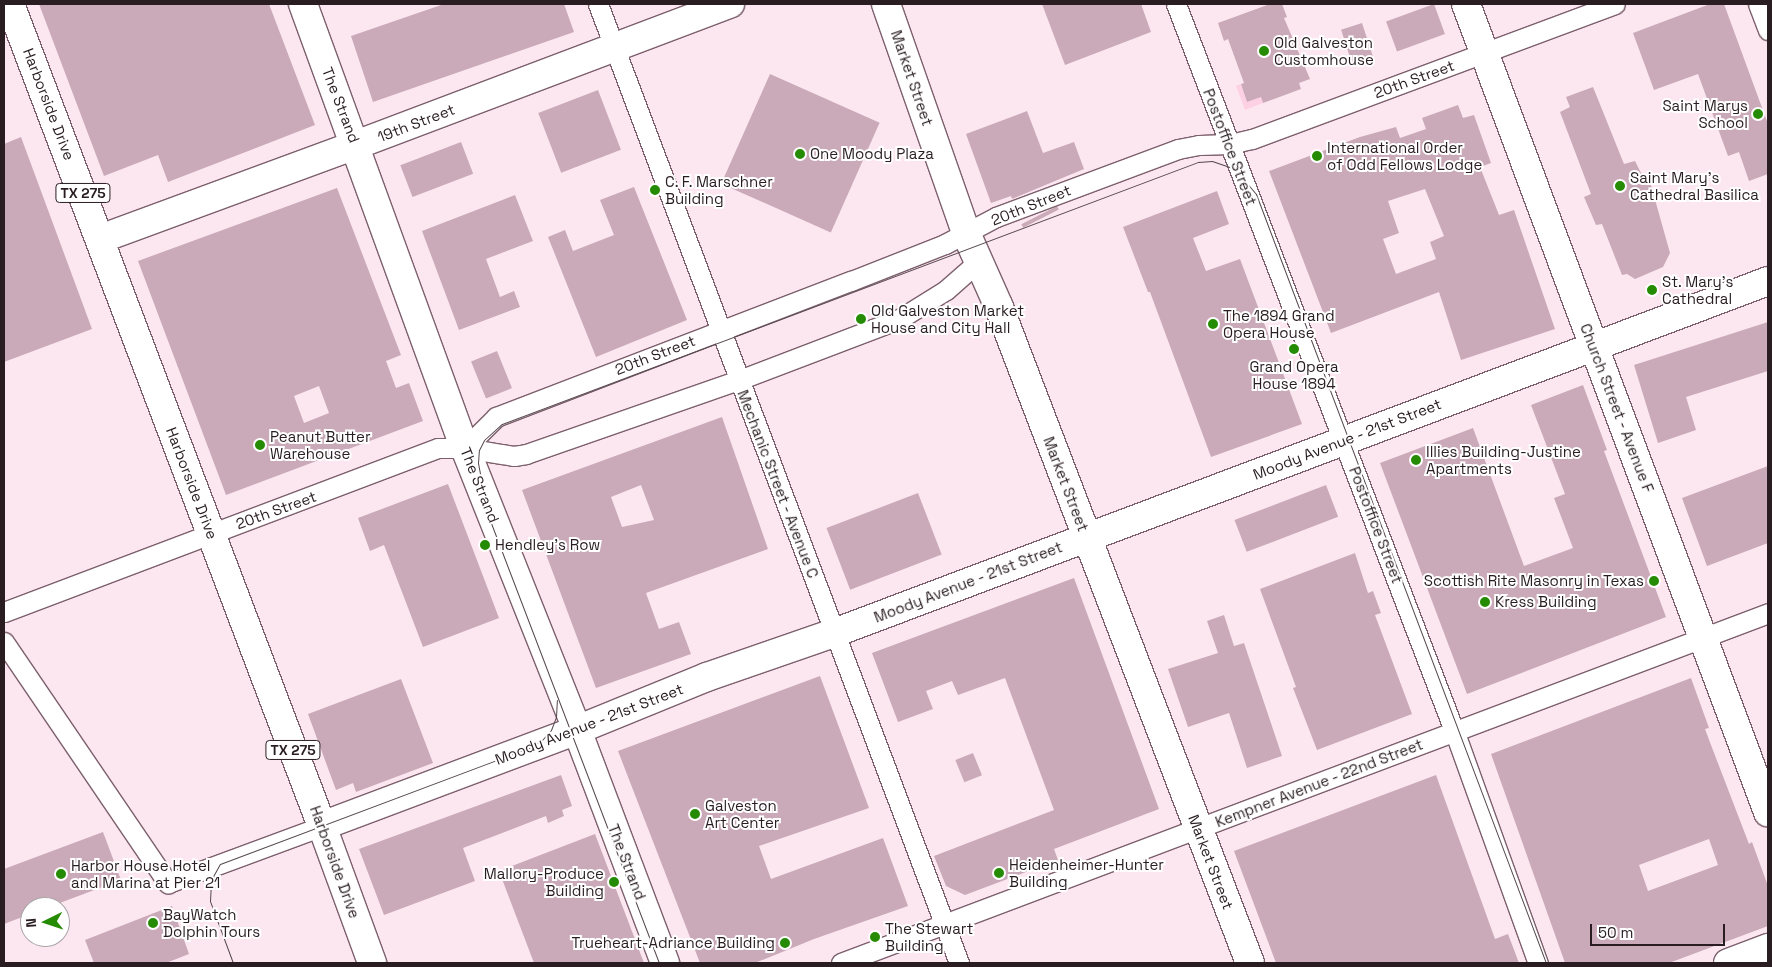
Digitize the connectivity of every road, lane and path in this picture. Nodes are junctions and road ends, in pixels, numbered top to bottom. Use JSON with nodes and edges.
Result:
{"nodes":[{"id":1,"x":10,"y":4,"type":"edge"},
{"id":2,"x":303,"y":4,"type":"edge"},
{"id":3,"x":598,"y":4,"type":"edge"},
{"id":4,"x":730,"y":4,"type":"edge"},
{"id":5,"x":886,"y":4,"type":"edge"},
{"id":6,"x":1176,"y":4,"type":"edge"},
{"id":7,"x":1466,"y":4,"type":"edge"},
{"id":8,"x":1615,"y":4,"type":"edge"},
{"id":9,"x":1758,"y":4,"type":"edge"},
{"id":10,"x":1768,"y":30,"type":"edge"},
{"id":11,"x":615,"y":47,"type":"junction"},
{"id":12,"x":1484,"y":53,"type":"junction"},
{"id":13,"x":1230,"y":144,"type":"junction"},
{"id":14,"x":356,"y":146,"type":"junction"},
{"id":15,"x":966,"y":233,"type":"junction"},
{"id":16,"x":100,"y":239,"type":"junction"},
{"id":17,"x":979,"y":260,"type":"junction"},
{"id":18,"x":1768,"y":281,"type":"edge"},
{"id":19,"x":721,"y":330,"type":"junction"},
{"id":20,"x":1594,"y":346,"type":"junction"},
{"id":21,"x":740,"y":380,"type":"junction"},
{"id":22,"x":1344,"y":440,"type":"junction"},
{"id":23,"x":464,"y":448,"type":"junction"},
{"id":24,"x":211,"y":534,"type":"junction"},
{"id":25,"x":1086,"y":538,"type":"junction"},
{"id":26,"x":4,"y":612,"type":"edge"},
{"id":27,"x":1768,"y":613,"type":"edge"},
{"id":28,"x":834,"y":633,"type":"junction"},
{"id":29,"x":1703,"y":638,"type":"junction"},
{"id":30,"x":4,"y":642,"type":"edge"},
{"id":31,"x":577,"y":730,"type":"junction"},
{"id":32,"x":1455,"y":733,"type":"junction"},
{"id":33,"x":1768,"y":812,"type":"edge"},
{"id":34,"x":322,"y":826,"type":"junction"},
{"id":35,"x":1199,"y":828,"type":"junction"},
{"id":36,"x":944,"y":924,"type":"junction"},
{"id":37,"x":1768,"y":948,"type":"edge"},
{"id":38,"x":372,"y":963,"type":"edge"},
{"id":39,"x":665,"y":963,"type":"edge"},
{"id":40,"x":841,"y":963,"type":"edge"},
{"id":41,"x":959,"y":963,"type":"edge"},
{"id":42,"x":1250,"y":963,"type":"edge"},
{"id":43,"x":1538,"y":963,"type":"edge"},
{"id":44,"x":1728,"y":963,"type":"edge"}],
"edges":[{"from":1,"to":16,"type":"main road","name":"Harborside Drive","number":"TX 275"},
{"from":2,"to":14,"type":"main road","name":"The Strand"},
{"from":3,"to":11,"type":"street","name":"Mechanic Street - Avenue C"},
{"from":4,"to":11,"type":"main road","name":"19th Street"},
{"from":5,"to":15,"type":"main road","name":"Market Street"},
{"from":6,"to":13,"type":"street","name":"Postoffice Street"},
{"from":7,"to":12,"type":"main road","name":"Church Street - Avenue F"},
{"from":8,"to":12,"type":"street","name":"20th Street"},
{"from":9,"to":10,"type":"street"},
{"from":11,"to":14,"type":"main road","name":"19th Street"},
{"from":11,"to":19,"type":"street","name":"Mechanic Street - Avenue C"},
{"from":12,"to":13,"type":"street","name":"20th Street"},
{"from":12,"to":20,"type":"main road","name":"Church Street - Avenue F"},
{"from":13,"to":15,"type":"street","name":"20th Street"},
{"from":13,"to":22,"type":"street","name":"Postoffice Street"},
{"from":14,"to":16,"type":"main road","name":"19th Street"},
{"from":14,"to":23,"type":"main road","name":"The Strand"},
{"from":15,"to":17,"type":"main road","name":"Market Street"},
{"from":15,"to":19,"type":"street","name":"20th Street"},
{"from":16,"to":24,"type":"main road","name":"Harborside Drive","number":"TX 275"},
{"from":17,"to":21,"type":"street","name":"20th Street"},
{"from":17,"to":25,"type":"main road","name":"Market Street"},
{"from":18,"to":20,"type":"main road","name":"Moody Avenue - 21st Street"},
{"from":19,"to":21,"type":"street","name":"Mechanic Street - Avenue C"},
{"from":19,"to":23,"type":"street","name":"20th Street"},
{"from":20,"to":22,"type":"main road","name":"Moody Avenue - 21st Street"},
{"from":20,"to":29,"type":"main road","name":"Church Street - Avenue F"},
{"from":21,"to":23,"type":"street","name":"20th Street"},
{"from":21,"to":28,"type":"street","name":"Mechanic Street - Avenue C"},
{"from":22,"to":25,"type":"main road","name":"Moody Avenue - 21st Street"},
{"from":22,"to":32,"type":"street","name":"Postoffice Street"},
{"from":23,"to":24,"type":"street","name":"20th Street"},
{"from":23,"to":31,"type":"main road","name":"The Strand"},
{"from":24,"to":26,"type":"street","name":"20th Street"},
{"from":24,"to":34,"type":"main road","name":"Harborside Drive","number":"TX 275"},
{"from":25,"to":28,"type":"main road","name":"Moody Avenue - 21st Street"},
{"from":25,"to":35,"type":"main road","name":"Market Street"},
{"from":27,"to":29,"type":"street","name":"Kempner Avenue - 22nd Street"},
{"from":28,"to":31,"type":"main road","name":"Moody Avenue - 21st Street"},
{"from":28,"to":36,"type":"street","name":"Mechanic Street - Avenue C"},
{"from":29,"to":32,"type":"street","name":"Kempner Avenue - 22nd Street"},
{"from":29,"to":33,"type":"main road","name":"Church Street - Avenue F"},
{"from":30,"to":34,"type":"street","name":"Moody Avenue - 21st Street"},
{"from":31,"to":34,"type":"main road","name":"Moody Avenue - 21st Street"},
{"from":31,"to":39,"type":"main road","name":"The Strand"},
{"from":32,"to":35,"type":"street","name":"Kempner Avenue - 22nd Street"},
{"from":32,"to":43,"type":"street","name":"Postoffice Street"},
{"from":34,"to":38,"type":"main road","name":"Harborside Drive","number":"TX 275"},
{"from":35,"to":36,"type":"street","name":"Kempner Avenue - 22nd Street"},
{"from":35,"to":42,"type":"main road","name":"Market Street"},
{"from":36,"to":40,"type":"street","name":"Kempner Avenue - 22nd Street"},
{"from":36,"to":41,"type":"street","name":"Mechanic Street - Avenue C"},
{"from":37,"to":44,"type":"main road"}]}
